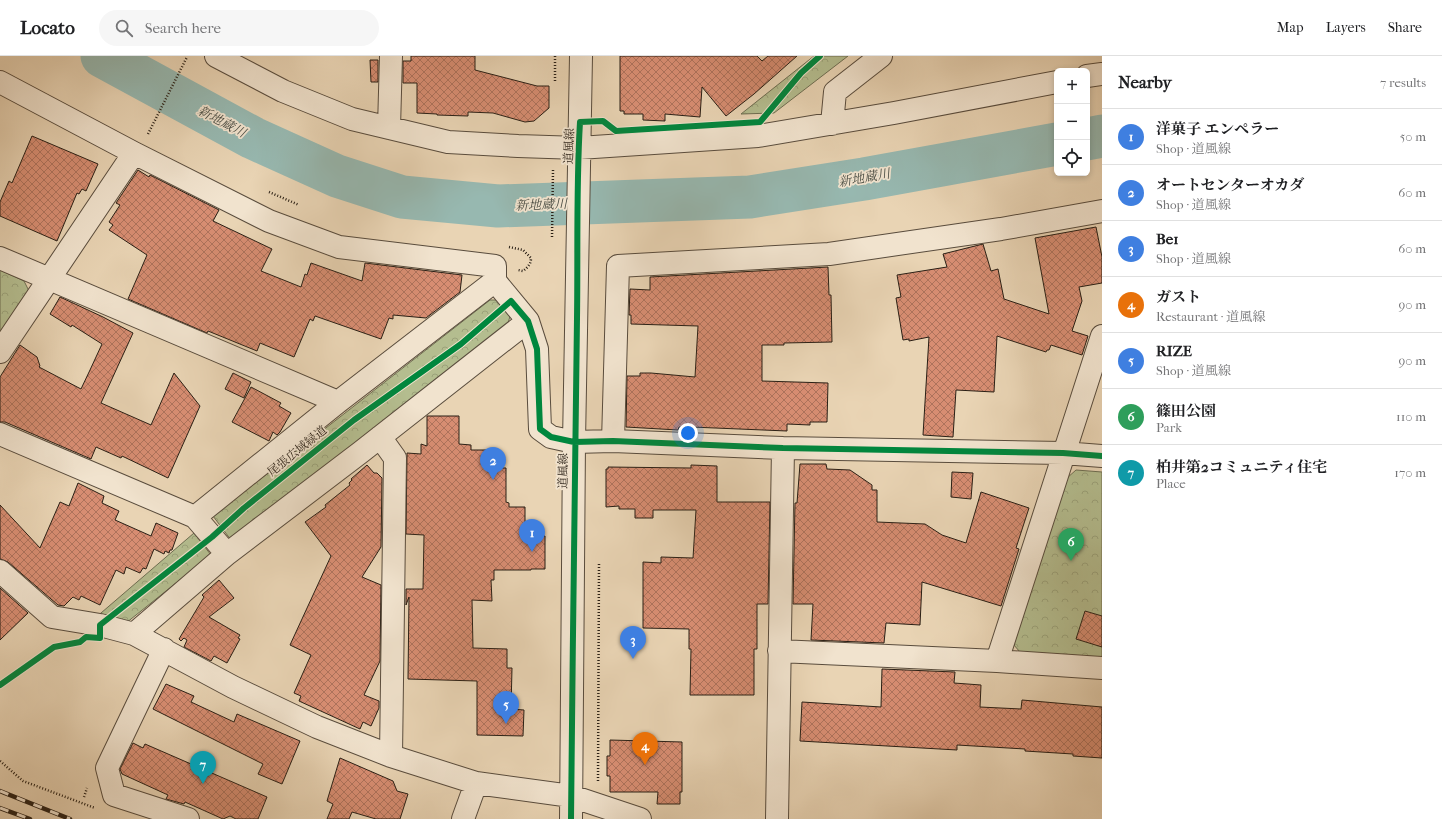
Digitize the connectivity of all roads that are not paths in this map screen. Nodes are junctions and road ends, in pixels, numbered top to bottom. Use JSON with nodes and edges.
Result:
{"nodes":[{"id":1,"x":216,"y":56,"type":"edge"},
{"id":2,"x":391,"y":56,"type":"edge"},
{"id":3,"x":581,"y":56,"type":"edge"},
{"id":4,"x":881,"y":56,"type":"edge"},
{"id":5,"x":1102,"y":74,"type":"edge"},
{"id":6,"x":1090,"y":76,"type":"edge"},
{"id":7,"x":0,"y":82,"type":"edge"},
{"id":8,"x":1054,"y":83,"type":"edge"},
{"id":9,"x":832,"y":124,"type":"junction"},
{"id":10,"x":389,"y":128,"type":"junction"},
{"id":11,"x":579,"y":148,"type":"junction"},
{"id":12,"x":134,"y":153,"type":"junction"},
{"id":13,"x":1102,"y":211,"type":"edge"},
{"id":14,"x":0,"y":258,"type":"edge"},
{"id":15,"x":498,"y":264,"type":"junction"},
{"id":16,"x":49,"y":278,"type":"junction"},
{"id":17,"x":528,"y":321,"type":"junction"},
{"id":18,"x":1102,"y":336,"type":"edge"},
{"id":19,"x":0,"y":352,"type":"edge"},
{"id":20,"x":338,"y":402,"type":"junction"},
{"id":21,"x":0,"y":434,"type":"edge"},
{"id":22,"x":380,"y":437,"type":"junction"},
{"id":23,"x":613,"y":441,"type":"junction"},
{"id":24,"x":574,"y":442,"type":"junction"},
{"id":25,"x":783,"y":448,"type":"junction"},
{"id":26,"x":1063,"y":453,"type":"junction"},
{"id":27,"x":1102,"y":456,"type":"edge"},
{"id":28,"x":195,"y":517,"type":"junction"},
{"id":29,"x":227,"y":554,"type":"junction"},
{"id":30,"x":0,"y":571,"type":"edge"},
{"id":31,"x":134,"y":634,"type":"junction"},
{"id":32,"x":164,"y":649,"type":"junction"},
{"id":33,"x":779,"y":651,"type":"junction"},
{"id":34,"x":997,"y":661,"type":"junction"},
{"id":35,"x":1102,"y":668,"type":"edge"},
{"id":36,"x":391,"y":756,"type":"junction"},
{"id":37,"x":476,"y":783,"type":"junction"},
{"id":38,"x":571,"y":796,"type":"junction"},
{"id":39,"x":188,"y":819,"type":"edge"},
{"id":40,"x":463,"y":819,"type":"edge"},
{"id":41,"x":571,"y":819,"type":"edge"},
{"id":42,"x":640,"y":819,"type":"edge"},
{"id":43,"x":778,"y":819,"type":"edge"}],
"edges":[{"from":1,"to":10,"type":"street"},
{"from":2,"to":10,"type":"street"},
{"from":3,"to":11,"type":"street","name":"道風線"},
{"from":4,"to":9,"type":"street"},
{"from":5,"to":6,"type":"street"},
{"from":7,"to":12,"type":"street"},
{"from":8,"to":9,"type":"street"},
{"from":9,"to":11,"type":"street"},
{"from":10,"to":11,"type":"street"},
{"from":11,"to":24,"type":"street","name":"道風線"},
{"from":12,"to":15,"type":"street"},
{"from":12,"to":16,"type":"street"},
{"from":13,"to":23,"type":"street"},
{"from":14,"to":16,"type":"street"},
{"from":15,"to":17,"type":"street"},
{"from":15,"to":20,"type":"street"},
{"from":16,"to":19,"type":"street"},
{"from":16,"to":20,"type":"street"},
{"from":17,"to":22,"type":"street"},
{"from":17,"to":24,"type":"street"},
{"from":18,"to":26,"type":"street"},
{"from":20,"to":28,"type":"street"},
{"from":21,"to":28,"type":"street"},
{"from":22,"to":29,"type":"street"},
{"from":22,"to":36,"type":"street"},
{"from":23,"to":24,"type":"street"},
{"from":23,"to":25,"type":"street"},
{"from":24,"to":38,"type":"street","name":"道風線"},
{"from":25,"to":26,"type":"street"},
{"from":25,"to":33,"type":"street"},
{"from":26,"to":27,"type":"street"},
{"from":26,"to":34,"type":"street"},
{"from":28,"to":29,"type":"street"},
{"from":29,"to":31,"type":"street"},
{"from":30,"to":31,"type":"street"},
{"from":31,"to":32,"type":"street"},
{"from":32,"to":36,"type":"street"},
{"from":32,"to":39,"type":"street"},
{"from":33,"to":34,"type":"street"},
{"from":33,"to":43,"type":"street"},
{"from":34,"to":35,"type":"street"},
{"from":36,"to":37,"type":"street"},
{"from":37,"to":38,"type":"street"},
{"from":37,"to":40,"type":"street"},
{"from":38,"to":41,"type":"street","name":"道風線"},
{"from":38,"to":42,"type":"street"}]}
